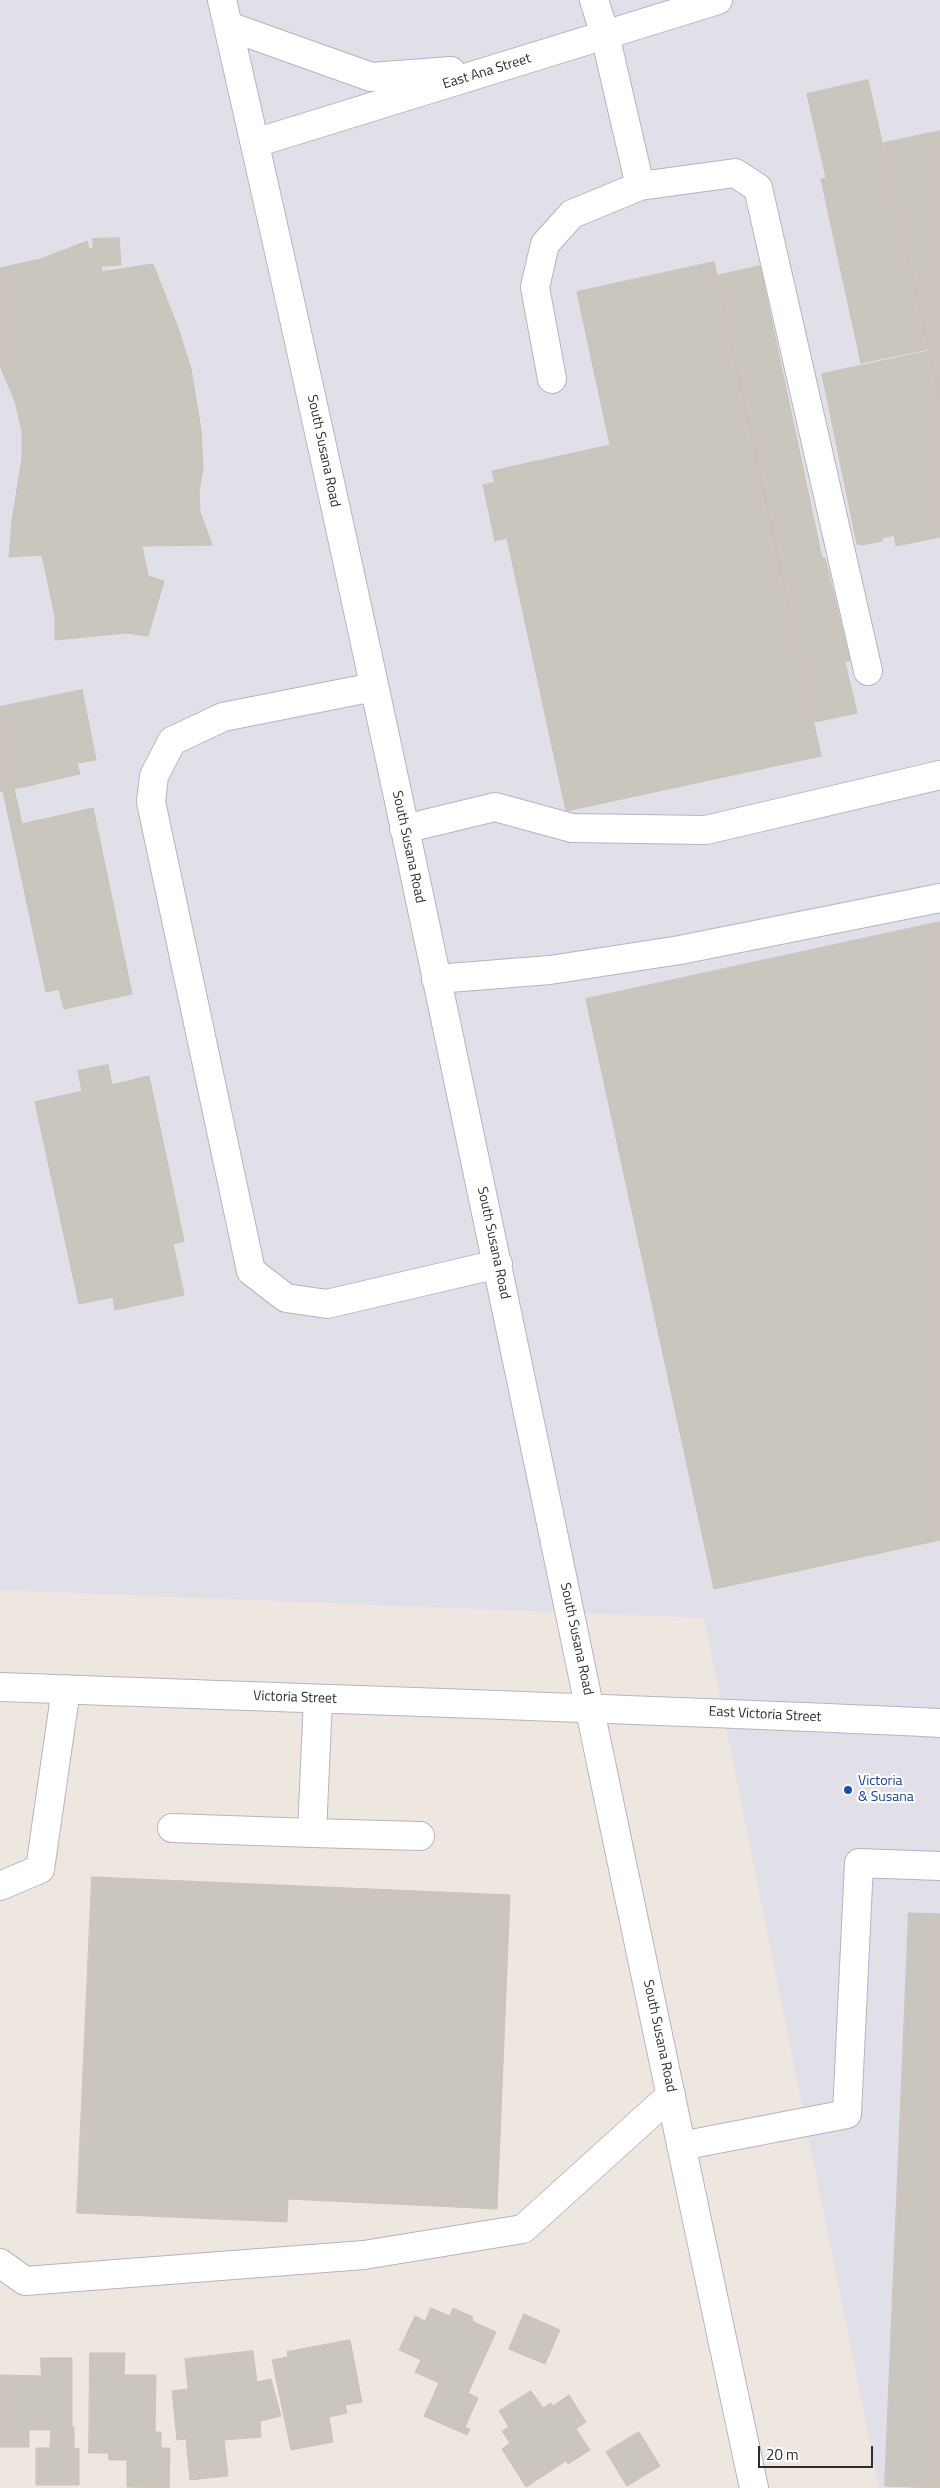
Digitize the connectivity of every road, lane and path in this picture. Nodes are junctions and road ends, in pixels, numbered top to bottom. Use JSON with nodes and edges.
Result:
{"nodes":[{"id":1,"x":222,"y":0,"type":"edge"},
{"id":2,"x":594,"y":0,"type":"edge"},
{"id":3,"x":718,"y":0,"type":"edge"},
{"id":4,"x":228,"y":26,"type":"junction"},
{"id":5,"x":604,"y":35,"type":"junction"},
{"id":6,"x":497,"y":68,"type":"junction"},
{"id":7,"x":255,"y":143,"type":"junction"},
{"id":8,"x":640,"y":186,"type":"junction"},
{"id":9,"x":552,"y":379,"type":"dead end"},
{"id":10,"x":868,"y":671,"type":"dead end"},
{"id":11,"x":374,"y":687,"type":"junction"},
{"id":12,"x":940,"y":775,"type":"edge"},
{"id":13,"x":404,"y":829,"type":"junction"},
{"id":14,"x":940,"y":898,"type":"edge"},
{"id":15,"x":436,"y":979,"type":"junction"},
{"id":16,"x":498,"y":1264,"type":"junction"},
{"id":17,"x":1,"y":1684,"type":"edge"},
{"id":18,"x":66,"y":1689,"type":"junction"},
{"id":19,"x":318,"y":1700,"type":"junction"},
{"id":20,"x":591,"y":1708,"type":"junction"},
{"id":21,"x":940,"y":1723,"type":"edge"},
{"id":22,"x":172,"y":1828,"type":"dead end"},
{"id":23,"x":312,"y":1833,"type":"junction"},
{"id":24,"x":420,"y":1836,"type":"dead end"},
{"id":25,"x":940,"y":1866,"type":"edge"},
{"id":26,"x":0,"y":1886,"type":"edge"},
{"id":27,"x":671,"y":2095,"type":"junction"},
{"id":28,"x":681,"y":2146,"type":"junction"},
{"id":29,"x":0,"y":2263,"type":"edge"},
{"id":30,"x":754,"y":2488,"type":"edge"}],
"edges":[{"from":1,"to":4,"type":"street","name":"South Susana Road"},
{"from":2,"to":5,"type":"street"},
{"from":3,"to":5,"type":"street","name":"East Ana Street"},
{"from":4,"to":6,"type":"street"},
{"from":4,"to":7,"type":"street","name":"South Susana Road"},
{"from":5,"to":6,"type":"street","name":"East Ana Street"},
{"from":5,"to":8,"type":"street"},
{"from":6,"to":7,"type":"street","name":"East Ana Street"},
{"from":7,"to":11,"type":"street","name":"South Susana Road"},
{"from":8,"to":9,"type":"street"},
{"from":8,"to":10,"type":"street"},
{"from":11,"to":13,"type":"street","name":"South Susana Road"},
{"from":11,"to":16,"type":"street"},
{"from":12,"to":13,"type":"street"},
{"from":13,"to":15,"type":"street","name":"South Susana Road"},
{"from":14,"to":15,"type":"street"},
{"from":15,"to":16,"type":"street","name":"South Susana Road"},
{"from":16,"to":20,"type":"street","name":"South Susana Road"},
{"from":17,"to":18,"type":"street","name":"Victoria Street"},
{"from":18,"to":19,"type":"street","name":"Victoria Street"},
{"from":18,"to":26,"type":"street"},
{"from":19,"to":20,"type":"street","name":"Victoria Street"},
{"from":19,"to":23,"type":"street"},
{"from":20,"to":21,"type":"street","name":"East Victoria Street"},
{"from":20,"to":27,"type":"street","name":"South Susana Road"},
{"from":22,"to":23,"type":"street"},
{"from":23,"to":24,"type":"street"},
{"from":25,"to":28,"type":"street"},
{"from":27,"to":28,"type":"street","name":"South Susana Road"},
{"from":27,"to":29,"type":"street"},
{"from":28,"to":30,"type":"street","name":"South Susana Road"}]}
